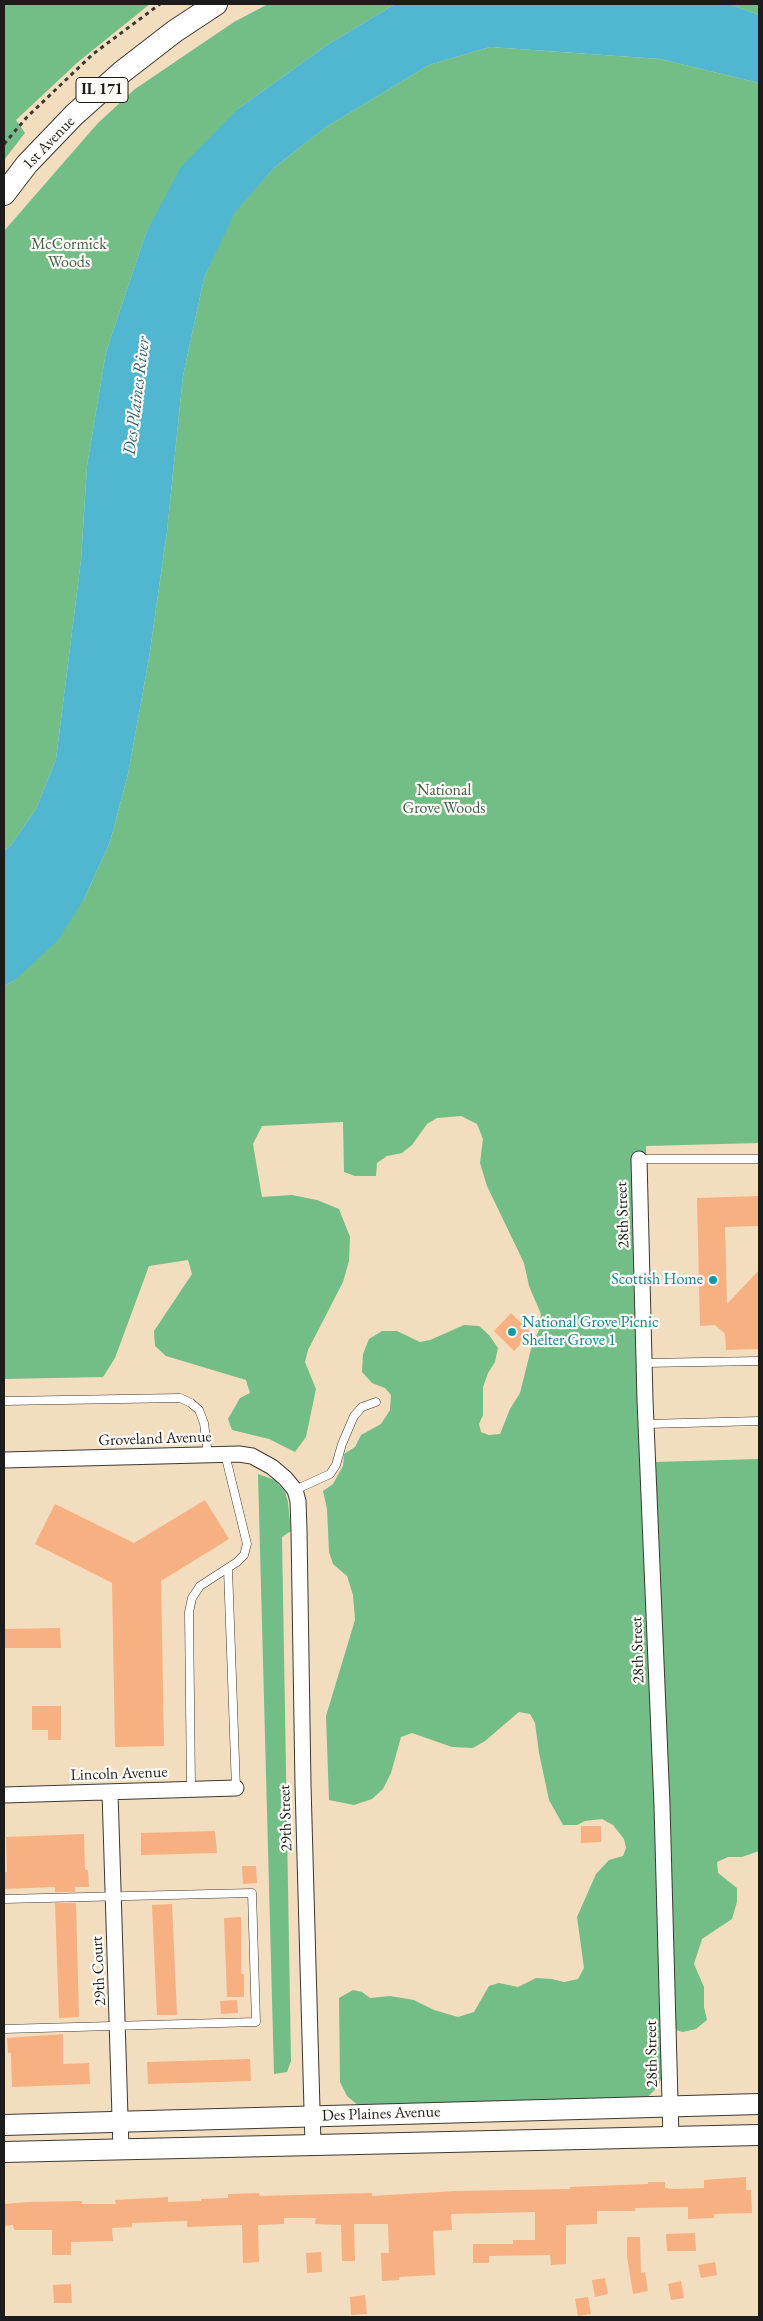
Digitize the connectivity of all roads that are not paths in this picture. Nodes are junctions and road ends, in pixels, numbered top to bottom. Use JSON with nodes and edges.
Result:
{"nodes":[{"id":1,"x":216,"y":4,"type":"edge"},
{"id":2,"x":4,"y":194,"type":"edge"},
{"id":3,"x":639,"y":1159,"type":"joint"},
{"id":4,"x":759,"y":1160,"type":"edge"},
{"id":5,"x":759,"y":1361,"type":"edge"},
{"id":6,"x":645,"y":1363,"type":"junction"},
{"id":7,"x":4,"y":1401,"type":"edge"},
{"id":8,"x":376,"y":1402,"type":"dead end"},
{"id":9,"x":759,"y":1421,"type":"edge"},
{"id":10,"x":646,"y":1424,"type":"junction"},
{"id":11,"x":225,"y":1454,"type":"junction"},
{"id":12,"x":208,"y":1455,"type":"junction"},
{"id":13,"x":4,"y":1460,"type":"edge"},
{"id":14,"x":295,"y":1490,"type":"junction"},
{"id":15,"x":228,"y":1569,"type":"junction"},
{"id":16,"x":236,"y":1788,"type":"joint"},
{"id":17,"x":191,"y":1789,"type":"junction"},
{"id":18,"x":110,"y":1792,"type":"junction"},
{"id":19,"x":4,"y":1795,"type":"edge"},
{"id":20,"x":113,"y":1896,"type":"junction"},
{"id":21,"x":4,"y":1899,"type":"edge"},
{"id":22,"x":119,"y":2024,"type":"junction"},
{"id":23,"x":4,"y":2029,"type":"edge"},
{"id":24,"x":759,"y":2104,"type":"edge"},
{"id":25,"x":670,"y":2106,"type":"junction"},
{"id":26,"x":312,"y":2116,"type":"junction"},
{"id":27,"x":120,"y":2121,"type":"junction"},
{"id":28,"x":4,"y":2125,"type":"edge"},
{"id":29,"x":759,"y":2135,"type":"edge"},
{"id":30,"x":671,"y":2138,"type":"junction"},
{"id":31,"x":313,"y":2145,"type":"junction"},
{"id":32,"x":121,"y":2149,"type":"junction"},
{"id":33,"x":4,"y":2152,"type":"edge"}],
"edges":[{"from":1,"to":2,"type":"main road","name":"1st Avenue","number":"IL 171"},
{"from":3,"to":4,"type":"lane"},
{"from":3,"to":6,"type":"street","name":"28th Street"},
{"from":5,"to":6,"type":"lane"},
{"from":6,"to":10,"type":"street","name":"28th Street"},
{"from":7,"to":12,"type":"lane"},
{"from":8,"to":14,"type":"lane"},
{"from":9,"to":10,"type":"lane"},
{"from":10,"to":25,"type":"street","name":"28th Street"},
{"from":11,"to":12,"type":"street","name":"Groveland Avenue"},
{"from":11,"to":14,"type":"street","name":"Groveland Avenue"},
{"from":11,"to":15,"type":"lane"},
{"from":12,"to":13,"type":"street","name":"Groveland Avenue"},
{"from":14,"to":26,"type":"street","name":"29th Street"},
{"from":15,"to":16,"type":"lane"},
{"from":15,"to":17,"type":"lane"},
{"from":16,"to":17,"type":"street","name":"Lincoln Avenue"},
{"from":17,"to":18,"type":"street","name":"Lincoln Avenue"},
{"from":18,"to":19,"type":"street","name":"Lincoln Avenue"},
{"from":18,"to":20,"type":"street","name":"29th Court"},
{"from":20,"to":21,"type":"lane"},
{"from":20,"to":22,"type":"street","name":"29th Court"},
{"from":20,"to":22,"type":"lane"},
{"from":22,"to":23,"type":"lane"},
{"from":22,"to":27,"type":"street","name":"29th Court"},
{"from":24,"to":25,"type":"street","name":"Des Plaines Avenue"},
{"from":25,"to":26,"type":"street","name":"Des Plaines Avenue"},
{"from":25,"to":30,"type":"street","name":"28th Street"},
{"from":26,"to":27,"type":"street","name":"Des Plaines Avenue"},
{"from":26,"to":31,"type":"street","name":"29th Street"},
{"from":27,"to":28,"type":"street","name":"Des Plaines Avenue"},
{"from":27,"to":32,"type":"street","name":"29th Court"},
{"from":29,"to":30,"type":"street","name":"Des Plaines Avenue"},
{"from":30,"to":31,"type":"street","name":"Des Plaines Avenue"},
{"from":31,"to":32,"type":"street","name":"Des Plaines Avenue"},
{"from":32,"to":33,"type":"street","name":"Des Plaines Avenue"}]}
